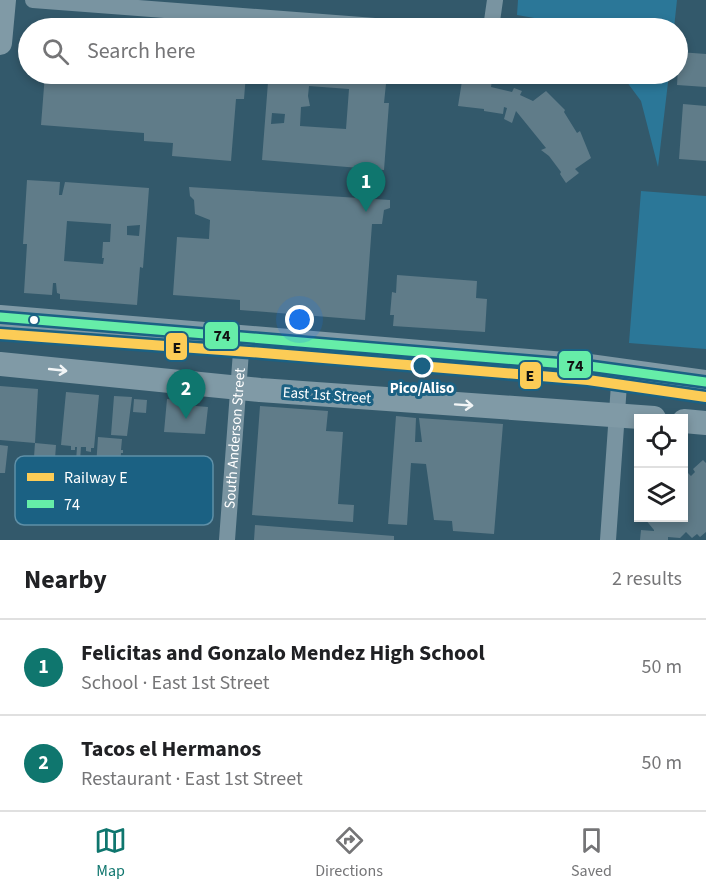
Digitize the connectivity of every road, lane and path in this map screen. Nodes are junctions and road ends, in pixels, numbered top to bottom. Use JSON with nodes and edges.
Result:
{"nodes":[{"id":1,"x":4,"y":0,"type":"edge"},
{"id":2,"x":33,"y":0,"type":"edge"},
{"id":3,"x":495,"y":0,"type":"edge"},
{"id":4,"x":270,"y":18,"type":"edge"},
{"id":5,"x":492,"y":18,"type":"edge"},
{"id":6,"x":0,"y":43,"type":"edge"},
{"id":7,"x":0,"y":317,"type":"edge"},
{"id":8,"x":242,"y":338,"type":"junction"},
{"id":9,"x":0,"y":364,"type":"edge"},
{"id":10,"x":620,"y":370,"type":"junction"},
{"id":11,"x":706,"y":382,"type":"edge"},
{"id":12,"x":238,"y":388,"type":"junction"},
{"id":13,"x":617,"y":416,"type":"junction"},
{"id":14,"x":634,"y":417,"type":"edge"},
{"id":15,"x":688,"y":421,"type":"edge"},
{"id":16,"x":706,"y":423,"type":"edge"},
{"id":17,"x":227,"y":540,"type":"edge"},
{"id":18,"x":608,"y":540,"type":"edge"}],
"edges":[{"from":1,"to":6,"type":"main road"},
{"from":2,"to":4,"type":"street"},
{"from":3,"to":5,"type":"street"},
{"from":7,"to":8,"type":"main road"},
{"from":8,"to":10,"type":"main road"},
{"from":8,"to":12,"type":"street","name":"South Anderson Street"},
{"from":9,"to":12,"type":"main road","name":"East 1st Street","one_way":true},
{"from":10,"to":11,"type":"main road"},
{"from":10,"to":13,"type":"street"},
{"from":12,"to":13,"type":"main road","name":"East 1st Street","one_way":true},
{"from":12,"to":17,"type":"street","name":"South Anderson Street"},
{"from":13,"to":14,"type":"main road","name":"East 1st Street"},
{"from":13,"to":18,"type":"street"},
{"from":15,"to":16,"type":"main road"}]}
